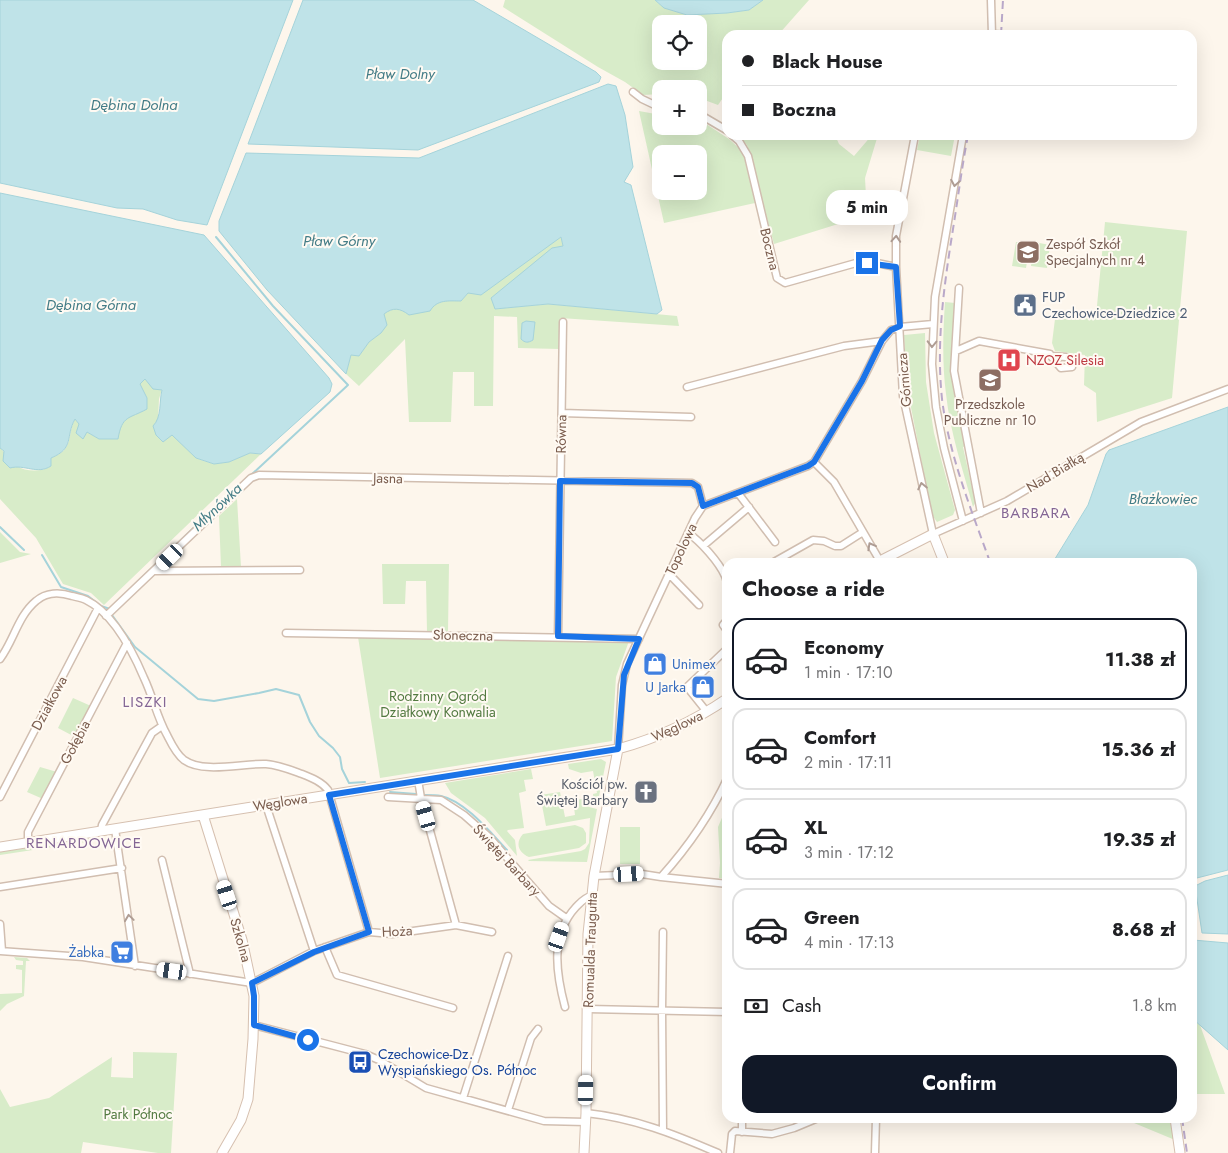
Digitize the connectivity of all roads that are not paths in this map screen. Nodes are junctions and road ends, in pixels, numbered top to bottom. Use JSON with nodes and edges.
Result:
{"nodes":[{"id":1,"x":991,"y":0,"type":"edge"},
{"id":2,"x":992,"y":30,"type":"edge"},
{"id":3,"x":633,"y":92,"type":"dead end"},
{"id":4,"x":652,"y":104,"type":"edge"},
{"id":5,"x":707,"y":119,"type":"edge"},
{"id":6,"x":722,"y":127,"type":"edge"},
{"id":7,"x":738,"y":140,"type":"edge"},
{"id":8,"x":914,"y":140,"type":"edge"},
{"id":9,"x":962,"y":140,"type":"edge"},
{"id":10,"x":896,"y":267,"type":"junction"},
{"id":11,"x":959,"y":288,"type":"dead end"},
{"id":12,"x":563,"y":322,"type":"dead end"},
{"id":13,"x":933,"y":324,"type":"junction"},
{"id":14,"x":900,"y":326,"type":"junction"},
{"id":15,"x":882,"y":340,"type":"junction"},
{"id":16,"x":956,"y":351,"type":"junction"},
{"id":17,"x":1051,"y":356,"type":"dead end"},
{"id":18,"x":687,"y":387,"type":"dead end"},
{"id":19,"x":1228,"y":389,"type":"edge"},
{"id":20,"x":562,"y":413,"type":"junction"},
{"id":21,"x":691,"y":417,"type":"dead end"},
{"id":22,"x":814,"y":462,"type":"junction"},
{"id":23,"x":560,"y":481,"type":"junction"},
{"id":24,"x":738,"y":493,"type":"junction"},
{"id":25,"x":703,"y":506,"type":"junction"},
{"id":26,"x":748,"y":507,"type":"junction"},
{"id":27,"x":981,"y":513,"type":"junction"},
{"id":28,"x":963,"y":521,"type":"junction"},
{"id":29,"x":863,"y":532,"type":"junction"},
{"id":30,"x":688,"y":533,"type":"junction"},
{"id":31,"x":933,"y":534,"type":"junction"},
{"id":32,"x":775,"y":542,"type":"dead end"},
{"id":33,"x":703,"y":546,"type":"junction"},
{"id":34,"x":781,"y":558,"type":"edge"},
{"id":35,"x":877,"y":558,"type":"edge"},
{"id":36,"x":887,"y":558,"type":"edge"},
{"id":37,"x":942,"y":558,"type":"edge"},
{"id":38,"x":156,"y":570,"type":"junction"},
{"id":39,"x":300,"y":570,"type":"dead end"},
{"id":40,"x":722,"y":572,"type":"edge"},
{"id":41,"x":669,"y":574,"type":"junction"},
{"id":42,"x":699,"y":605,"type":"dead end"},
{"id":43,"x":98,"y":608,"type":"junction"},
{"id":44,"x":109,"y":614,"type":"junction"},
{"id":45,"x":286,"y":633,"type":"dead end"},
{"id":46,"x":558,"y":636,"type":"junction"},
{"id":47,"x":639,"y":639,"type":"junction"},
{"id":48,"x":127,"y":643,"type":"junction"},
{"id":49,"x":722,"y":654,"type":"edge"},
{"id":50,"x":0,"y":659,"type":"edge"},
{"id":51,"x":722,"y":702,"type":"edge"},
{"id":52,"x":707,"y":712,"type":"junction"},
{"id":53,"x":162,"y":726,"type":"junction"},
{"id":54,"x":618,"y":749,"type":"junction"},
{"id":55,"x":418,"y":780,"type":"junction"},
{"id":56,"x":722,"y":788,"type":"edge"},
{"id":57,"x":329,"y":795,"type":"junction"},
{"id":58,"x":0,"y":797,"type":"edge"},
{"id":59,"x":388,"y":797,"type":"dead end"},
{"id":60,"x":421,"y":798,"type":"junction"},
{"id":61,"x":266,"y":804,"type":"junction"},
{"id":62,"x":203,"y":815,"type":"junction"},
{"id":63,"x":116,"y":829,"type":"junction"},
{"id":64,"x":101,"y":831,"type":"junction"},
{"id":65,"x":28,"y":842,"type":"junction"},
{"id":66,"x":0,"y":847,"type":"edge"},
{"id":67,"x":162,"y":860,"type":"dead end"},
{"id":68,"x":122,"y":868,"type":"junction"},
{"id":69,"x":594,"y":876,"type":"junction"},
{"id":70,"x":661,"y":877,"type":"junction"},
{"id":71,"x":722,"y":883,"type":"edge"},
{"id":72,"x":0,"y":887,"type":"edge"},
{"id":73,"x":591,"y":896,"type":"junction"},
{"id":74,"x":566,"y":918,"type":"junction"},
{"id":75,"x":0,"y":924,"type":"edge"},
{"id":76,"x":456,"y":924,"type":"junction"},
{"id":77,"x":369,"y":932,"type":"junction"},
{"id":78,"x":492,"y":932,"type":"dead end"},
{"id":79,"x":663,"y":932,"type":"dead end"},
{"id":80,"x":325,"y":947,"type":"junction"},
{"id":81,"x":1,"y":951,"type":"edge"},
{"id":82,"x":314,"y":952,"type":"junction"},
{"id":83,"x":508,"y":956,"type":"dead end"},
{"id":84,"x":135,"y":966,"type":"junction"},
{"id":85,"x":190,"y":974,"type":"junction"},
{"id":86,"x":252,"y":983,"type":"junction"},
{"id":87,"x":565,"y":1007,"type":"dead end"},
{"id":88,"x":453,"y":1008,"type":"dead end"},
{"id":89,"x":588,"y":1009,"type":"junction"},
{"id":90,"x":662,"y":1010,"type":"junction"},
{"id":91,"x":722,"y":1012,"type":"edge"},
{"id":92,"x":254,"y":1025,"type":"junction"},
{"id":93,"x":538,"y":1029,"type":"dead end"},
{"id":94,"x":464,"y":1098,"type":"junction"},
{"id":95,"x":508,"y":1110,"type":"junction"},
{"id":96,"x":586,"y":1118,"type":"junction"},
{"id":97,"x":742,"y":1123,"type":"edge"},
{"id":98,"x":804,"y":1123,"type":"edge"},
{"id":99,"x":876,"y":1123,"type":"edge"},
{"id":100,"x":1176,"y":1123,"type":"edge"},
{"id":101,"x":663,"y":1130,"type":"junction"},
{"id":102,"x":742,"y":1132,"type":"junction"},
{"id":103,"x":222,"y":1153,"type":"edge"},
{"id":104,"x":584,"y":1153,"type":"edge"},
{"id":105,"x":718,"y":1153,"type":"edge"},
{"id":106,"x":730,"y":1153,"type":"edge"},
{"id":107,"x":874,"y":1153,"type":"edge"},
{"id":108,"x":1180,"y":1153,"type":"edge"}],
"edges":[{"from":1,"to":2,"type":"street"},
{"from":3,"to":4,"type":"street"},
{"from":5,"to":6,"type":"street"},
{"from":7,"to":10,"type":"street","name":"Boczna"},
{"from":10,"to":8,"type":"street","name":"Górnicza","one_way":true},
{"from":9,"to":13,"type":"street","one_way":true},
{"from":10,"to":14,"type":"street","name":"Górnicza"},
{"from":11,"to":16,"type":"street"},
{"from":12,"to":20,"type":"street","name":"Równa"},
{"from":13,"to":14,"type":"street"},
{"from":13,"to":28,"type":"street","one_way":true},
{"from":14,"to":15,"type":"street"},
{"from":31,"to":14,"type":"street","name":"Górnicza","one_way":true},
{"from":15,"to":18,"type":"street"},
{"from":15,"to":22,"type":"street"},
{"from":16,"to":17,"type":"street"},
{"from":16,"to":27,"type":"street"},
{"from":19,"to":27,"type":"street","name":"Nad Białką"},
{"from":20,"to":21,"type":"street"},
{"from":20,"to":23,"type":"street","name":"Równa"},
{"from":22,"to":24,"type":"street"},
{"from":22,"to":29,"type":"street"},
{"from":23,"to":25,"type":"street","name":"Jasna"},
{"from":23,"to":38,"type":"street","name":"Jasna"},
{"from":23,"to":46,"type":"street","name":"Równa"},
{"from":24,"to":25,"type":"street"},
{"from":24,"to":26,"type":"street"},
{"from":25,"to":30,"type":"street","name":"Topolowa"},
{"from":26,"to":32,"type":"street"},
{"from":26,"to":33,"type":"street"},
{"from":27,"to":28,"type":"street"},
{"from":28,"to":31,"type":"street"},
{"from":29,"to":34,"type":"street"},
{"from":35,"to":29,"type":"street","one_way":true},
{"from":30,"to":33,"type":"street"},
{"from":30,"to":41,"type":"street","name":"Topolowa"},
{"from":31,"to":36,"type":"street"},
{"from":31,"to":37,"type":"street","name":"Górnicza"},
{"from":33,"to":40,"type":"street"},
{"from":38,"to":39,"type":"street"},
{"from":38,"to":44,"type":"street","name":"Jasna"},
{"from":41,"to":42,"type":"street"},
{"from":41,"to":47,"type":"street","name":"Topolowa"},
{"from":43,"to":44,"type":"street"},
{"from":43,"to":50,"type":"street"},
{"from":43,"to":58,"type":"street","name":"Działkowa"},
{"from":44,"to":48,"type":"street"},
{"from":45,"to":46,"type":"street","name":"Słoneczna"},
{"from":46,"to":47,"type":"street","name":"Słoneczna"},
{"from":47,"to":54,"type":"street","name":"Topolowa"},
{"from":48,"to":53,"type":"street"},
{"from":48,"to":65,"type":"street","name":"Gołębia"},
{"from":49,"to":52,"type":"street"},
{"from":51,"to":52,"type":"street","name":"Węglowa"},
{"from":52,"to":54,"type":"street","name":"Węglowa"},
{"from":53,"to":57,"type":"street"},
{"from":53,"to":64,"type":"street"},
{"from":54,"to":55,"type":"street","name":"Węglowa"},
{"from":54,"to":69,"type":"street","name":"Romualda Traugutta"},
{"from":55,"to":57,"type":"street","name":"Węglowa"},
{"from":55,"to":60,"type":"street"},
{"from":56,"to":70,"type":"street"},
{"from":57,"to":61,"type":"street","name":"Węglowa"},
{"from":57,"to":77,"type":"street"},
{"from":59,"to":60,"type":"street","name":"Świętej Barbary"},
{"from":60,"to":74,"type":"street","name":"Świętej Barbary"},
{"from":60,"to":76,"type":"street"},
{"from":61,"to":62,"type":"street","name":"Węglowa"},
{"from":61,"to":82,"type":"street"},
{"from":62,"to":63,"type":"street","name":"Węglowa"},
{"from":62,"to":86,"type":"street","name":"Szkolna"},
{"from":63,"to":64,"type":"street","name":"Węglowa"},
{"from":63,"to":68,"type":"street"},
{"from":64,"to":65,"type":"street","name":"Węglowa"},
{"from":65,"to":66,"type":"street","name":"Węglowa"},
{"from":67,"to":85,"type":"street"},
{"from":68,"to":72,"type":"street"},
{"from":84,"to":68,"type":"street","one_way":true},
{"from":69,"to":70,"type":"street"},
{"from":69,"to":73,"type":"street","name":"Romualda Traugutta"},
{"from":70,"to":71,"type":"street"},
{"from":73,"to":74,"type":"street"},
{"from":73,"to":89,"type":"street","name":"Romualda Traugutta"},
{"from":74,"to":87,"type":"street"},
{"from":75,"to":81,"type":"street"},
{"from":76,"to":77,"type":"street","name":"Hoża"},
{"from":76,"to":78,"type":"street","name":"Hoża"},
{"from":77,"to":80,"type":"street","name":"Hoża"},
{"from":79,"to":90,"type":"street"},
{"from":80,"to":82,"type":"street","name":"Hoża"},
{"from":80,"to":88,"type":"street"},
{"from":81,"to":84,"type":"street"},
{"from":82,"to":86,"type":"street","name":"Hoża"},
{"from":83,"to":94,"type":"street"},
{"from":84,"to":85,"type":"street"},
{"from":85,"to":86,"type":"street"},
{"from":86,"to":92,"type":"street","name":"Szkolna"},
{"from":89,"to":90,"type":"street"},
{"from":89,"to":96,"type":"street","name":"Romualda Traugutta"},
{"from":90,"to":91,"type":"street"},
{"from":90,"to":101,"type":"street"},
{"from":92,"to":94,"type":"street"},
{"from":92,"to":103,"type":"street","name":"Szkolna"},
{"from":93,"to":95,"type":"street"},
{"from":94,"to":95,"type":"street"},
{"from":95,"to":96,"type":"street"},
{"from":96,"to":101,"type":"street"},
{"from":96,"to":104,"type":"street","name":"Romualda Traugutta"},
{"from":97,"to":102,"type":"street"},
{"from":98,"to":102,"type":"street"},
{"from":99,"to":107,"type":"street"},
{"from":100,"to":108,"type":"street"},
{"from":101,"to":105,"type":"street"},
{"from":102,"to":106,"type":"street"}]}
